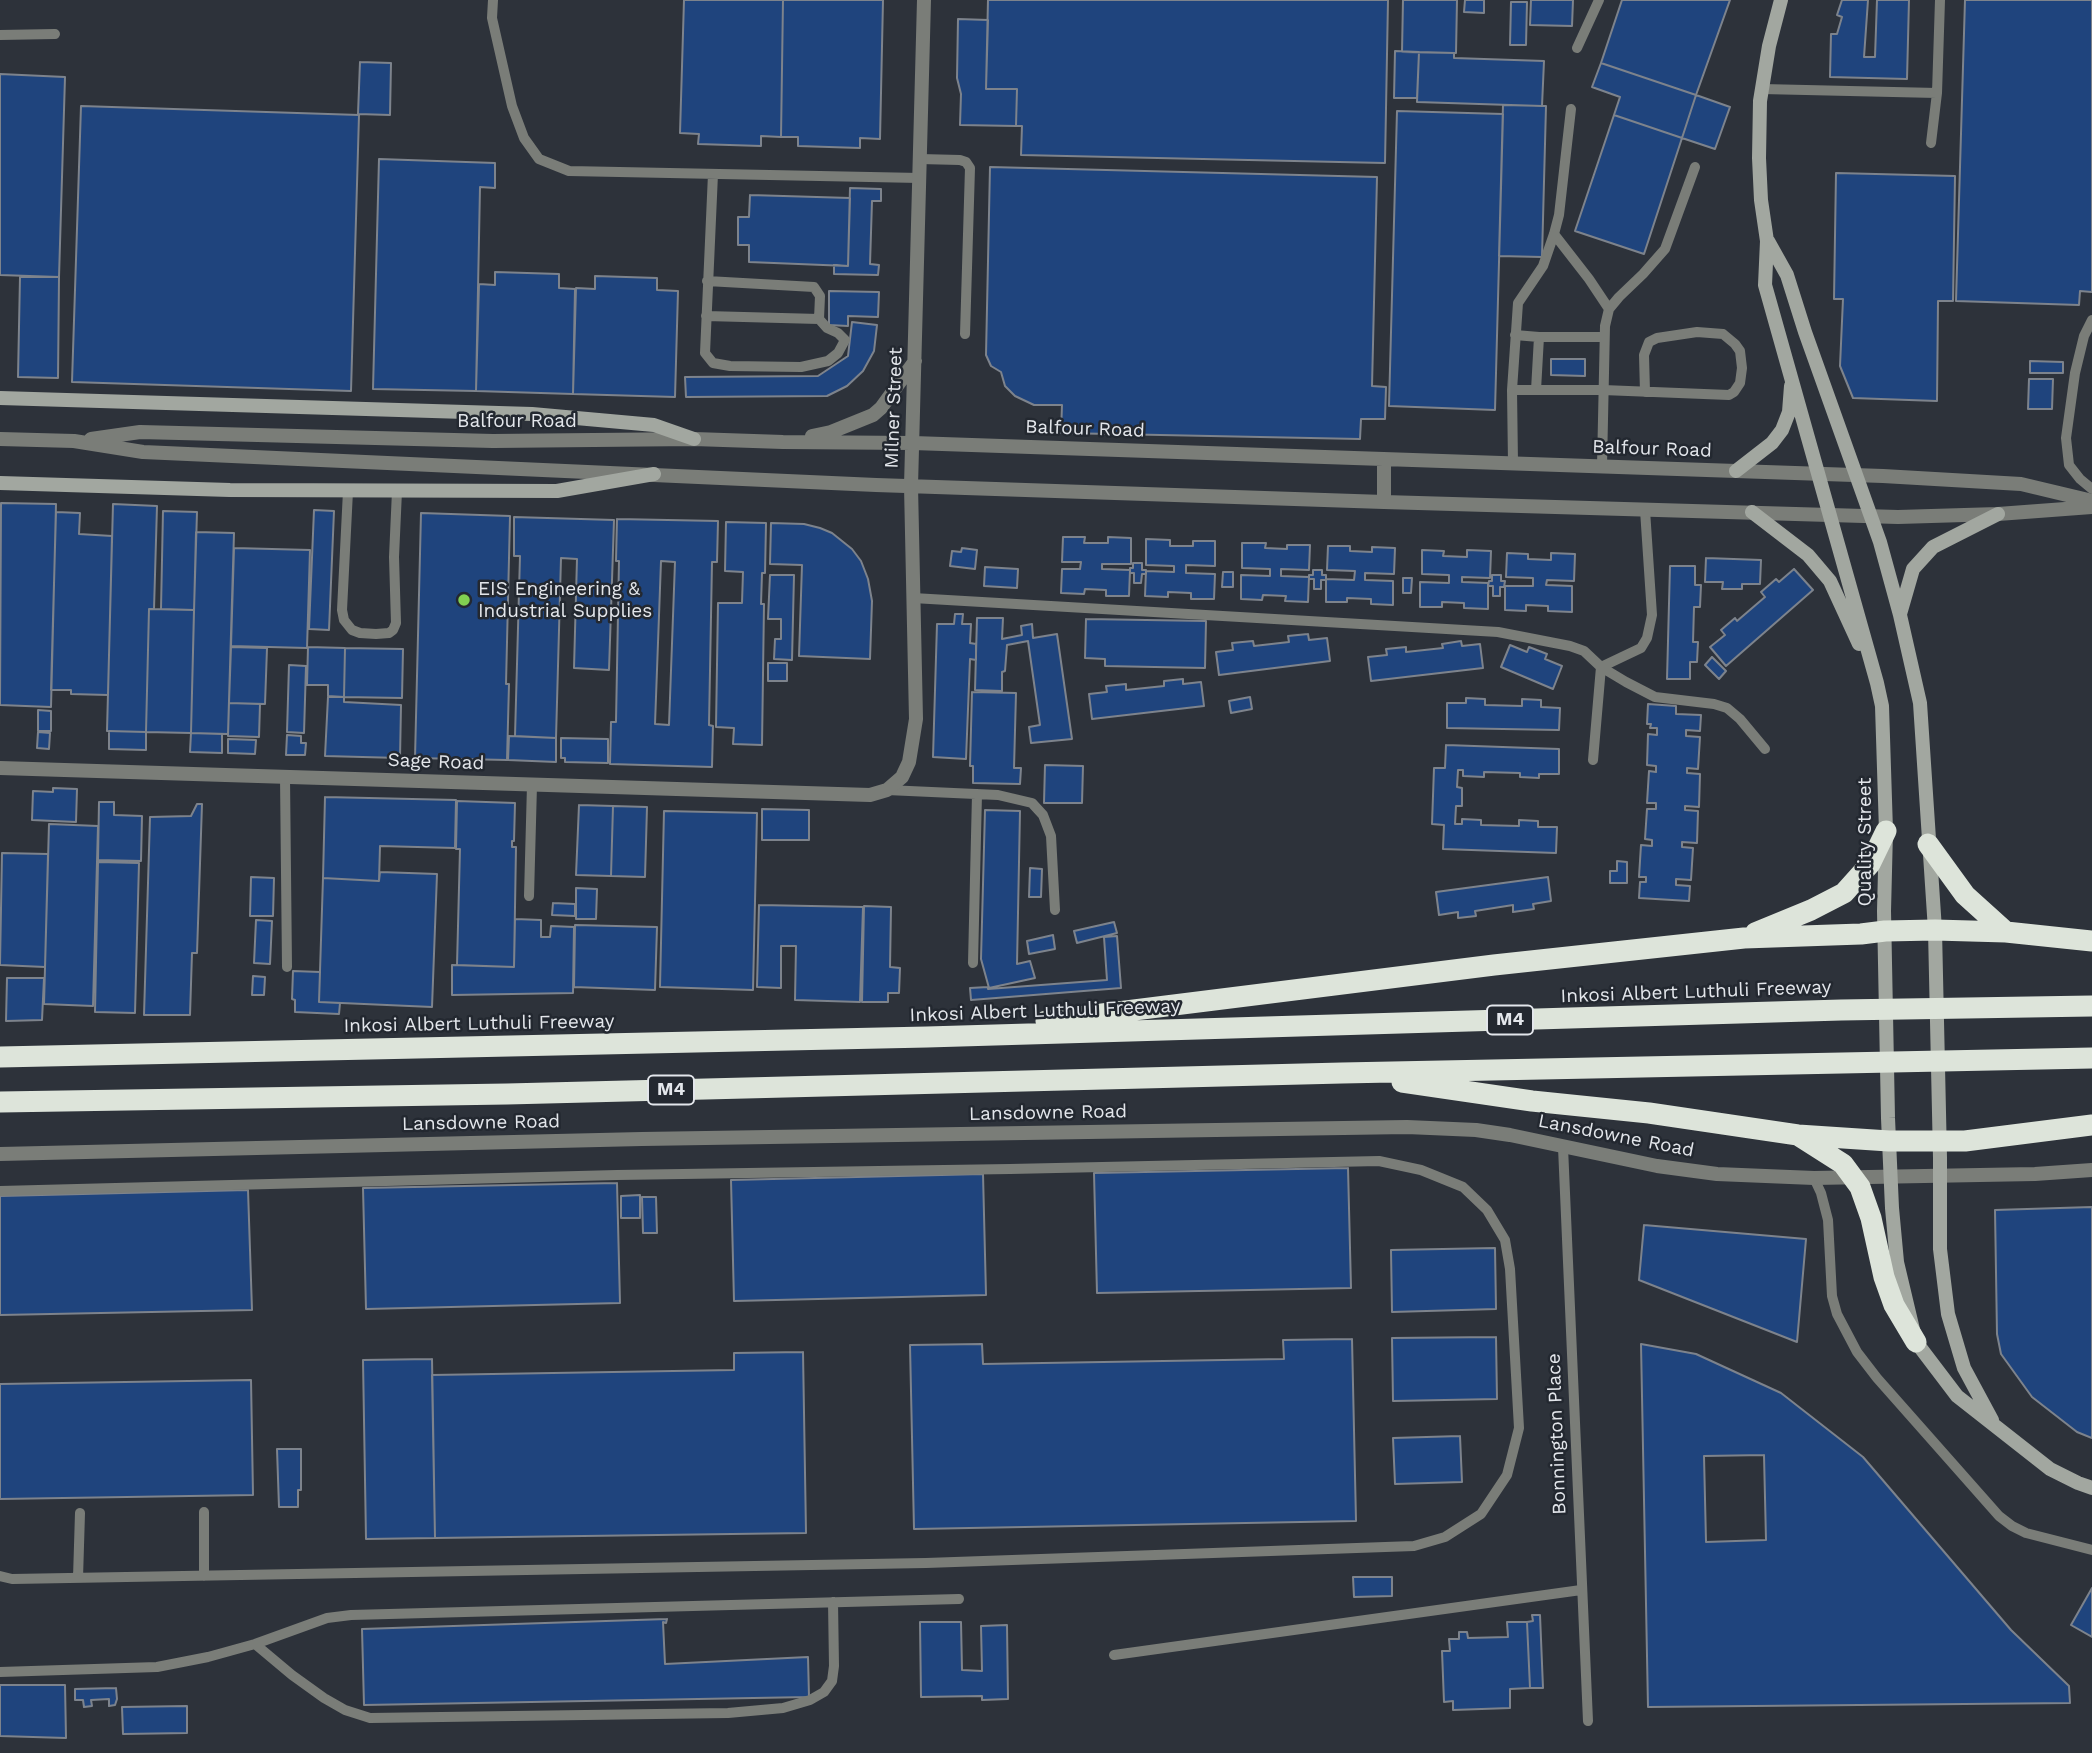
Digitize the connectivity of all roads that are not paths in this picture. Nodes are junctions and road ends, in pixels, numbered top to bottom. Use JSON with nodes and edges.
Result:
{"nodes":[{"id":1,"x":493,"y":0,"type":"edge"},
{"id":2,"x":924,"y":0,"type":"edge"},
{"id":3,"x":1599,"y":0,"type":"edge"},
{"id":4,"x":1782,"y":0,"type":"edge"},
{"id":5,"x":1940,"y":0,"type":"edge"},
{"id":6,"x":55,"y":33,"type":"dead end"},
{"id":7,"x":0,"y":35,"type":"edge"},
{"id":8,"x":1577,"y":48,"type":"dead end"},
{"id":9,"x":1762,"y":89,"type":"junction"},
{"id":10,"x":1937,"y":93,"type":"junction"},
{"id":11,"x":1571,"y":109,"type":"dead end"},
{"id":12,"x":1931,"y":144,"type":"dead end"},
{"id":13,"x":920,"y":159,"type":"junction"},
{"id":14,"x":1695,"y":167,"type":"dead end"},
{"id":15,"x":713,"y":174,"type":"junction"},
{"id":16,"x":920,"y":178,"type":"junction"},
{"id":17,"x":1554,"y":234,"type":"junction"},
{"id":18,"x":1767,"y":241,"type":"junction"},
{"id":19,"x":708,"y":281,"type":"junction"},
{"id":20,"x":1609,"y":309,"type":"junction"},
{"id":21,"x":705,"y":316,"type":"junction"},
{"id":22,"x":819,"y":319,"type":"junction"},
{"id":23,"x":2092,"y":320,"type":"edge"},
{"id":24,"x":965,"y":334,"type":"dead end"},
{"id":25,"x":1515,"y":335,"type":"junction"},
{"id":26,"x":1539,"y":337,"type":"junction"},
{"id":27,"x":1604,"y":337,"type":"junction"},
{"id":28,"x":915,"y":360,"type":"junction"},
{"id":29,"x":1792,"y":379,"type":"junction"},
{"id":30,"x":1511,"y":390,"type":"junction"},
{"id":31,"x":1536,"y":390,"type":"junction"},
{"id":32,"x":1603,"y":390,"type":"junction"},
{"id":33,"x":1645,"y":392,"type":"junction"},
{"id":34,"x":0,"y":398,"type":"edge"},
{"id":35,"x":0,"y":439,"type":"edge"},
{"id":36,"x":694,"y":439,"type":"junction"},
{"id":37,"x":67,"y":441,"type":"junction"},
{"id":38,"x":783,"y":442,"type":"junction"},
{"id":39,"x":913,"y":443,"type":"junction"},
{"id":40,"x":1384,"y":459,"type":"junction"},
{"id":41,"x":1513,"y":463,"type":"junction"},
{"id":42,"x":1602,"y":466,"type":"junction"},
{"id":43,"x":1736,"y":471,"type":"junction"},
{"id":44,"x":654,"y":474,"type":"junction"},
{"id":45,"x":1818,"y":474,"type":"junction"},
{"id":46,"x":1857,"y":475,"type":"junction"},
{"id":47,"x":0,"y":483,"type":"edge"},
{"id":48,"x":911,"y":486,"type":"junction"},
{"id":49,"x":2092,"y":489,"type":"edge"},
{"id":50,"x":348,"y":491,"type":"junction"},
{"id":51,"x":397,"y":491,"type":"junction"},
{"id":52,"x":2092,"y":501,"type":"edge"},
{"id":53,"x":1384,"y":502,"type":"junction"},
{"id":54,"x":2092,"y":507,"type":"edge"},
{"id":55,"x":1645,"y":509,"type":"junction"},
{"id":56,"x":1752,"y":512,"type":"junction"},
{"id":57,"x":1998,"y":514,"type":"junction"},
{"id":58,"x":1830,"y":516,"type":"junction"},
{"id":59,"x":1872,"y":516,"type":"junction"},
{"id":60,"x":913,"y":598,"type":"junction"},
{"id":61,"x":1900,"y":615,"type":"junction"},
{"id":62,"x":1601,"y":667,"type":"junction"},
{"id":63,"x":1877,"y":683,"type":"junction"},
{"id":64,"x":1765,"y":749,"type":"dead end"},
{"id":65,"x":1593,"y":760,"type":"dead end"},
{"id":66,"x":0,"y":768,"type":"edge"},
{"id":67,"x":285,"y":777,"type":"junction"},
{"id":68,"x":532,"y":785,"type":"junction"},
{"id":69,"x":887,"y":790,"type":"junction"},
{"id":70,"x":977,"y":794,"type":"junction"},
{"id":71,"x":1886,"y":831,"type":"junction"},
{"id":72,"x":1928,"y":844,"type":"junction"},
{"id":73,"x":529,"y":896,"type":"dead end"},
{"id":74,"x":1055,"y":910,"type":"dead end"},
{"id":75,"x":1934,"y":930,"type":"junction"},
{"id":76,"x":1885,"y":931,"type":"junction"},
{"id":77,"x":2006,"y":932,"type":"junction"},
{"id":78,"x":1744,"y":937,"type":"junction"},
{"id":79,"x":2092,"y":940,"type":"edge"},
{"id":80,"x":973,"y":963,"type":"dead end"},
{"id":81,"x":287,"y":967,"type":"dead end"},
{"id":82,"x":2092,"y":1006,"type":"edge"},
{"id":83,"x":927,"y":1037,"type":"junction"},
{"id":84,"x":0,"y":1057,"type":"edge"},
{"id":85,"x":2092,"y":1058,"type":"edge"},
{"id":86,"x":1342,"y":1073,"type":"junction"},
{"id":87,"x":0,"y":1102,"type":"edge"},
{"id":88,"x":2092,"y":1125,"type":"edge"},
{"id":89,"x":1798,"y":1135,"type":"junction"},
{"id":90,"x":1563,"y":1147,"type":"junction"},
{"id":91,"x":1889,"y":1149,"type":"junction"},
{"id":92,"x":1939,"y":1149,"type":"junction"},
{"id":93,"x":0,"y":1154,"type":"edge"},
{"id":94,"x":2092,"y":1170,"type":"edge"},
{"id":95,"x":1814,"y":1178,"type":"junction"},
{"id":96,"x":0,"y":1191,"type":"edge"},
{"id":97,"x":1916,"y":1342,"type":"junction"},
{"id":98,"x":1995,"y":1424,"type":"junction"},
{"id":99,"x":2092,"y":1488,"type":"edge"},
{"id":100,"x":204,"y":1512,"type":"dead end"},
{"id":101,"x":80,"y":1513,"type":"dead end"},
{"id":102,"x":2092,"y":1550,"type":"edge"},
{"id":103,"x":0,"y":1576,"type":"edge"},
{"id":104,"x":204,"y":1576,"type":"junction"},
{"id":105,"x":78,"y":1578,"type":"junction"},
{"id":106,"x":1581,"y":1590,"type":"junction"},
{"id":107,"x":960,"y":1599,"type":"dead end"},
{"id":108,"x":833,"y":1602,"type":"junction"},
{"id":109,"x":255,"y":1644,"type":"junction"},
{"id":110,"x":1114,"y":1655,"type":"dead end"},
{"id":111,"x":0,"y":1672,"type":"edge"},
{"id":112,"x":1588,"y":1721,"type":"dead end"}],
"edges":[{"from":1,"to":15,"type":"lane"},
{"from":2,"to":13,"type":"street","name":"Milner Street"},
{"from":3,"to":8,"type":"lane"},
{"from":4,"to":9,"type":"street","name":"Quality Street"},
{"from":5,"to":10,"type":"lane"},
{"from":6,"to":7,"type":"lane"},
{"from":9,"to":10,"type":"lane"},
{"from":9,"to":18,"type":"street","name":"Quality Street"},
{"from":10,"to":12,"type":"lane"},
{"from":11,"to":17,"type":"lane"},
{"from":13,"to":16,"type":"street","name":"Milner Street"},
{"from":13,"to":24,"type":"lane"},
{"from":14,"to":20,"type":"lane"},
{"from":15,"to":16,"type":"lane"},
{"from":15,"to":19,"type":"lane"},
{"from":16,"to":28,"type":"street","name":"Milner Street"},
{"from":17,"to":20,"type":"lane"},
{"from":17,"to":25,"type":"lane"},
{"from":18,"to":29,"type":"street","name":"Quality Street"},
{"from":18,"to":46,"type":"street","name":"Quality Street"},
{"from":19,"to":21,"type":"lane"},
{"from":19,"to":22,"type":"lane"},
{"from":20,"to":27,"type":"lane"},
{"from":21,"to":22,"type":"lane"},
{"from":21,"to":22,"type":"lane"},
{"from":23,"to":49,"type":"lane"},
{"from":25,"to":26,"type":"lane"},
{"from":25,"to":30,"type":"lane"},
{"from":26,"to":27,"type":"lane"},
{"from":26,"to":31,"type":"lane"},
{"from":27,"to":32,"type":"lane"},
{"from":28,"to":38,"type":"street"},
{"from":28,"to":39,"type":"street","name":"Milner Street"},
{"from":29,"to":43,"type":"street"},
{"from":29,"to":45,"type":"street","name":"Quality Street"},
{"from":30,"to":31,"type":"lane"},
{"from":30,"to":41,"type":"lane"},
{"from":31,"to":32,"type":"lane"},
{"from":32,"to":33,"type":"lane"},
{"from":32,"to":42,"type":"lane"},
{"from":33,"to":33,"type":"lane"},
{"from":34,"to":36,"type":"street"},
{"from":35,"to":37,"type":"street","name":"Balfour Road"},
{"from":36,"to":37,"type":"street","name":"Balfour Road"},
{"from":36,"to":38,"type":"street","name":"Balfour Road"},
{"from":37,"to":44,"type":"street","name":"Balfour Road"},
{"from":38,"to":39,"type":"street","name":"Balfour Road"},
{"from":39,"to":40,"type":"street","name":"Balfour Road"},
{"from":39,"to":48,"type":"street","name":"Milner Street"},
{"from":40,"to":41,"type":"street","name":"Balfour Road"},
{"from":40,"to":53,"type":"street"},
{"from":41,"to":42,"type":"street","name":"Balfour Road"},
{"from":42,"to":43,"type":"street","name":"Balfour Road"},
{"from":43,"to":45,"type":"street","name":"Balfour Road"},
{"from":44,"to":48,"type":"street","name":"Balfour Road"},
{"from":44,"to":51,"type":"street"},
{"from":45,"to":46,"type":"street","name":"Balfour Road"},
{"from":45,"to":58,"type":"street","name":"Quality Street"},
{"from":46,"to":52,"type":"street","name":"Balfour Road"},
{"from":46,"to":59,"type":"street","name":"Quality Street"},
{"from":47,"to":50,"type":"street"},
{"from":48,"to":53,"type":"street","name":"Balfour Road"},
{"from":48,"to":60,"type":"street","name":"Milner Street"},
{"from":50,"to":51,"type":"street"},
{"from":50,"to":51,"type":"lane"},
{"from":53,"to":55,"type":"street","name":"Balfour Road"},
{"from":54,"to":57,"type":"street","name":"Balfour Road"},
{"from":55,"to":56,"type":"street","name":"Balfour Road"},
{"from":55,"to":62,"type":"lane"},
{"from":56,"to":58,"type":"street","name":"Balfour Road"},
{"from":56,"to":63,"type":"street"},
{"from":57,"to":59,"type":"street","name":"Balfour Road"},
{"from":57,"to":61,"type":"street"},
{"from":58,"to":59,"type":"street","name":"Balfour Road"},
{"from":58,"to":63,"type":"street","name":"Quality Street"},
{"from":59,"to":61,"type":"street","name":"Quality Street"},
{"from":60,"to":62,"type":"lane"},
{"from":60,"to":69,"type":"street","name":"Milner Street"},
{"from":61,"to":72,"type":"street","name":"Quality Street"},
{"from":62,"to":64,"type":"lane"},
{"from":62,"to":65,"type":"lane"},
{"from":63,"to":71,"type":"street","name":"Quality Street"},
{"from":66,"to":67,"type":"street","name":"Sage Road"},
{"from":67,"to":68,"type":"street","name":"Sage Road"},
{"from":67,"to":81,"type":"lane"},
{"from":68,"to":69,"type":"street","name":"Sage Road"},
{"from":68,"to":73,"type":"lane"},
{"from":69,"to":70,"type":"lane"},
{"from":70,"to":74,"type":"lane"},
{"from":70,"to":80,"type":"lane"},
{"from":71,"to":76,"type":"street","name":"Quality Street"},
{"from":71,"to":78,"type":"highway"},
{"from":72,"to":75,"type":"street","name":"Quality Street"},
{"from":72,"to":77,"type":"highway"},
{"from":75,"to":76,"type":"highway"},
{"from":75,"to":77,"type":"highway"},
{"from":75,"to":92,"type":"street","name":"Quality Street"},
{"from":76,"to":78,"type":"highway"},
{"from":76,"to":91,"type":"street","name":"Quality Street"},
{"from":77,"to":79,"type":"highway"},
{"from":78,"to":83,"type":"highway"},
{"from":82,"to":83,"type":"highway","name":"Inkosi Albert Luthuli Freeway","number":"M4"},
{"from":83,"to":84,"type":"highway","name":"Inkosi Albert Luthuli Freeway","number":"M4"},
{"from":85,"to":86,"type":"highway","number":"M4"},
{"from":86,"to":87,"type":"highway","number":"M4"},
{"from":86,"to":89,"type":"highway"},
{"from":88,"to":92,"type":"highway"},
{"from":89,"to":91,"type":"highway"},
{"from":89,"to":97,"type":"highway"},
{"from":90,"to":93,"type":"street","name":"Lansdowne Road"},
{"from":90,"to":95,"type":"street","name":"Lansdowne Road"},
{"from":90,"to":106,"type":"lane","name":"Bonnington Place"},
{"from":91,"to":92,"type":"highway"},
{"from":91,"to":97,"type":"street","name":"Quality Street"},
{"from":92,"to":98,"type":"street","name":"Quality Street"},
{"from":94,"to":95,"type":"street","name":"Lansdowne Road"},
{"from":95,"to":102,"type":"lane"},
{"from":96,"to":104,"type":"lane"},
{"from":97,"to":98,"type":"street","name":"Quality Street"},
{"from":98,"to":99,"type":"street","name":"Quality Street"},
{"from":100,"to":104,"type":"lane"},
{"from":101,"to":105,"type":"lane"},
{"from":103,"to":105,"type":"lane"},
{"from":104,"to":105,"type":"lane"},
{"from":106,"to":110,"type":"lane"},
{"from":106,"to":112,"type":"lane","name":"Bonnington Place"},
{"from":107,"to":108,"type":"lane"},
{"from":108,"to":109,"type":"lane"},
{"from":108,"to":109,"type":"lane"},
{"from":109,"to":111,"type":"lane"}]}
